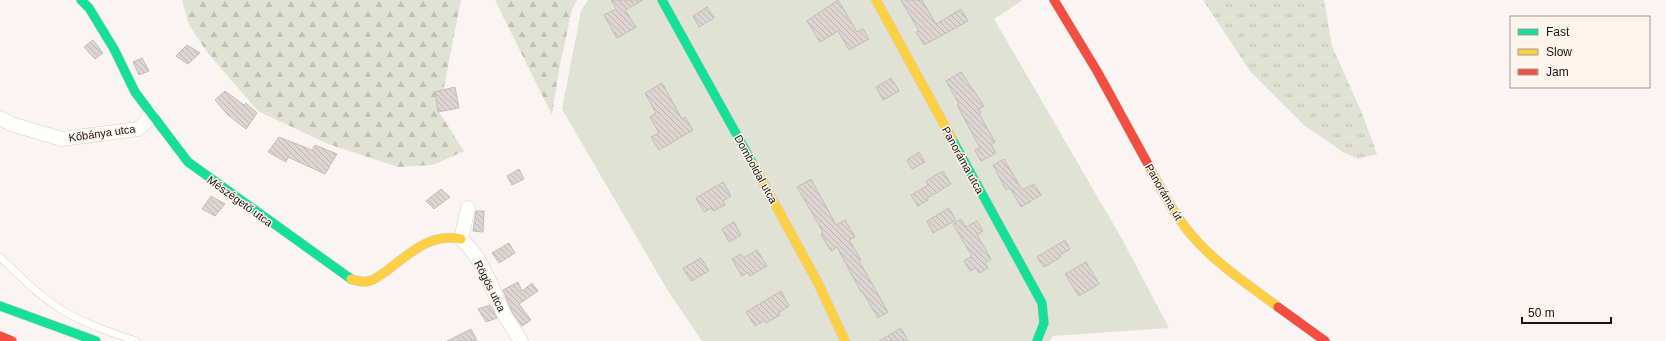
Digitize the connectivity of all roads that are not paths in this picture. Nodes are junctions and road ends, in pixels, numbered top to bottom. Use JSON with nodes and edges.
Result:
{"nodes":[{"id":1,"x":81,"y":0,"type":"edge"},
{"id":2,"x":662,"y":0,"type":"edge"},
{"id":3,"x":876,"y":0,"type":"edge"},
{"id":4,"x":1054,"y":0,"type":"edge"},
{"id":5,"x":151,"y":113,"type":"junction"},
{"id":6,"x":0,"y":118,"type":"edge"},
{"id":7,"x":468,"y":208,"type":"dead end"},
{"id":8,"x":461,"y":239,"type":"junction"},
{"id":9,"x":0,"y":257,"type":"edge"},
{"id":10,"x":0,"y":306,"type":"edge"},
{"id":11,"x":0,"y":336,"type":"edge"},
{"id":12,"x":12,"y":341,"type":"edge"},
{"id":13,"x":96,"y":341,"type":"edge"},
{"id":14,"x":136,"y":341,"type":"edge"},
{"id":15,"x":521,"y":341,"type":"edge"},
{"id":16,"x":845,"y":341,"type":"edge"},
{"id":17,"x":1037,"y":341,"type":"edge"},
{"id":18,"x":1325,"y":341,"type":"edge"}],
"edges":[{"from":1,"to":5,"type":"main road","name":"Mészégető utca"},
{"from":2,"to":16,"type":"main road","name":"Domboldal utca"},
{"from":3,"to":17,"type":"main road","name":"Panoráma utca"},
{"from":4,"to":18,"type":"main road","name":"Panoráma út"},
{"from":5,"to":6,"type":"street","name":"Kőbánya utca"},
{"from":5,"to":8,"type":"main road","name":"Mészégető utca"},
{"from":7,"to":8,"type":"street"},
{"from":8,"to":15,"type":"street","name":"Rögös utca"},
{"from":9,"to":14,"type":"lane"},
{"from":10,"to":13,"type":"main road"},
{"from":11,"to":12,"type":"main road"}]}
